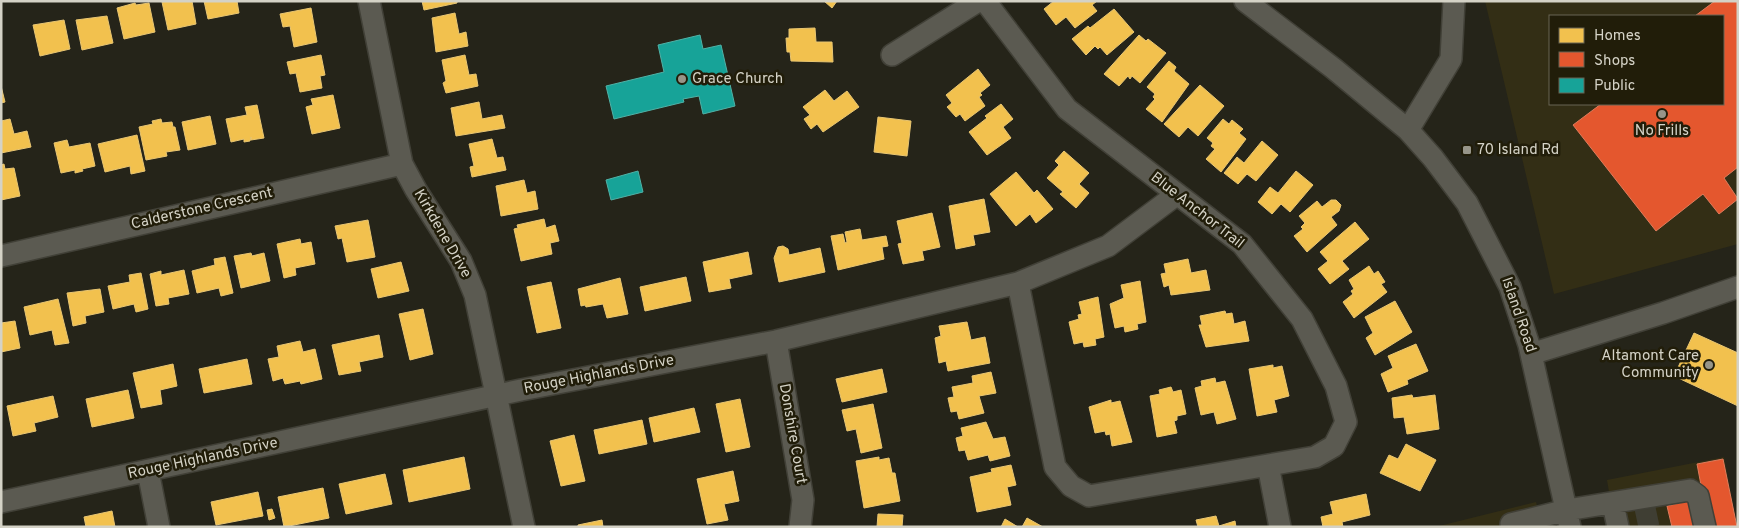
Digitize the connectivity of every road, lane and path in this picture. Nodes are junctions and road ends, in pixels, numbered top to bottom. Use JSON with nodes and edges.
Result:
{"nodes":[{"id":1,"x":369,"y":1,"type":"edge"},
{"id":2,"x":978,"y":1,"type":"edge"},
{"id":3,"x":985,"y":1,"type":"edge"},
{"id":4,"x":1245,"y":1,"type":"edge"},
{"id":5,"x":1454,"y":1,"type":"edge"},
{"id":6,"x":892,"y":55,"type":"dead end"},
{"id":7,"x":1408,"y":130,"type":"junction"},
{"id":8,"x":402,"y":164,"type":"junction"},
{"id":9,"x":1176,"y":194,"type":"junction"},
{"id":10,"x":1,"y":256,"type":"edge"},
{"id":11,"x":1018,"y":283,"type":"junction"},
{"id":12,"x":1738,"y":287,"type":"edge"},
{"id":13,"x":776,"y":340,"type":"junction"},
{"id":14,"x":1531,"y":354,"type":"junction"},
{"id":15,"x":496,"y":396,"type":"junction"},
{"id":16,"x":1268,"y":465,"type":"junction"},
{"id":17,"x":148,"y":471,"type":"junction"},
{"id":18,"x":1,"y":502,"type":"edge"},
{"id":19,"x":1633,"y":504,"type":"junction"},
{"id":20,"x":1569,"y":518,"type":"edge"},
{"id":21,"x":159,"y":527,"type":"edge"},
{"id":22,"x":524,"y":527,"type":"edge"},
{"id":23,"x":800,"y":527,"type":"edge"},
{"id":24,"x":1280,"y":527,"type":"edge"},
{"id":25,"x":1512,"y":527,"type":"edge"},
{"id":26,"x":1618,"y":527,"type":"edge"},
{"id":27,"x":1705,"y":527,"type":"edge"}],
"edges":[{"from":1,"to":8,"type":"street","name":"Kirkdene Drive"},
{"from":2,"to":6,"type":"street"},
{"from":3,"to":9,"type":"street","name":"Blue Anchor Trail"},
{"from":4,"to":7,"type":"street","name":"Island Road"},
{"from":5,"to":7,"type":"street"},
{"from":7,"to":14,"type":"street","name":"Island Road"},
{"from":8,"to":10,"type":"street","name":"Calderstone Crescent"},
{"from":8,"to":15,"type":"street","name":"Kirkdene Drive"},
{"from":9,"to":11,"type":"street","name":"Rouge Highlands Drive"},
{"from":9,"to":16,"type":"street","name":"Blue Anchor Trail"},
{"from":11,"to":13,"type":"street","name":"Rouge Highlands Drive"},
{"from":11,"to":16,"type":"street","name":"Blue Anchor Trail"},
{"from":12,"to":14,"type":"street"},
{"from":13,"to":15,"type":"street","name":"Rouge Highlands Drive"},
{"from":13,"to":23,"type":"street","name":"Donshire Court"},
{"from":14,"to":20,"type":"street","name":"Island Road"},
{"from":15,"to":17,"type":"street","name":"Rouge Highlands Drive"},
{"from":15,"to":22,"type":"street","name":"Kirkdene Drive"},
{"from":16,"to":24,"type":"street"},
{"from":17,"to":18,"type":"street","name":"Rouge Highlands Drive"},
{"from":17,"to":21,"type":"street"},
{"from":19,"to":20,"type":"street"},
{"from":19,"to":26,"type":"street"},
{"from":19,"to":27,"type":"street"},
{"from":20,"to":25,"type":"street"}]}
